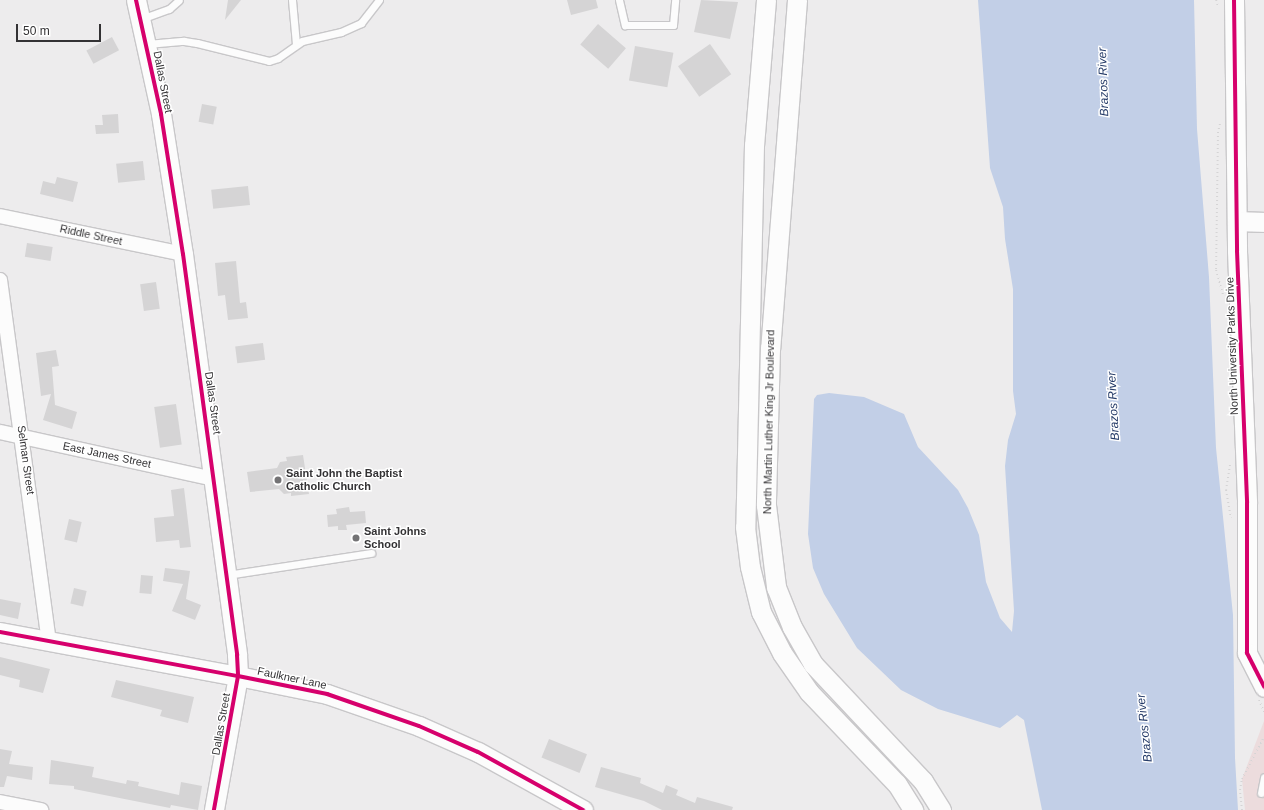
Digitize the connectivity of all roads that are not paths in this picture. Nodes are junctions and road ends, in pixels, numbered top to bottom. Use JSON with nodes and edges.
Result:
{"nodes":[{"id":1,"x":136,"y":0,"type":"edge"},
{"id":2,"x":179,"y":0,"type":"edge"},
{"id":3,"x":292,"y":0,"type":"edge"},
{"id":4,"x":379,"y":0,"type":"edge"},
{"id":5,"x":619,"y":0,"type":"edge"},
{"id":6,"x":675,"y":0,"type":"edge"},
{"id":7,"x":766,"y":0,"type":"edge"},
{"id":8,"x":797,"y":0,"type":"edge"},
{"id":9,"x":1234,"y":0,"type":"edge"},
{"id":10,"x":141,"y":19,"type":"junction"},
{"id":11,"x":146,"y":44,"type":"junction"},
{"id":12,"x":296,"y":44,"type":"junction"},
{"id":13,"x":0,"y":216,"type":"edge"},
{"id":14,"x":1237,"y":221,"type":"junction"},
{"id":15,"x":1264,"y":222,"type":"edge"},
{"id":16,"x":183,"y":254,"type":"junction"},
{"id":17,"x":0,"y":280,"type":"edge"},
{"id":18,"x":0,"y":432,"type":"edge"},
{"id":19,"x":23,"y":437,"type":"junction"},
{"id":20,"x":214,"y":479,"type":"junction"},
{"id":21,"x":371,"y":553,"type":"dead end"},
{"id":22,"x":226,"y":575,"type":"junction"},
{"id":23,"x":0,"y":632,"type":"edge"},
{"id":24,"x":49,"y":641,"type":"junction"},
{"id":25,"x":238,"y":676,"type":"junction"},
{"id":26,"x":1264,"y":687,"type":"edge"},
{"id":27,"x":1264,"y":777,"type":"edge"},
{"id":28,"x":1261,"y":793,"type":"dead end"},
{"id":29,"x":0,"y":802,"type":"edge"},
{"id":30,"x":41,"y":810,"type":"edge"},
{"id":31,"x":214,"y":810,"type":"edge"},
{"id":32,"x":582,"y":810,"type":"edge"},
{"id":33,"x":914,"y":810,"type":"edge"},
{"id":34,"x":941,"y":810,"type":"edge"}],
"edges":[{"from":1,"to":10,"type":"street","name":"Dallas Street"},
{"from":2,"to":10,"type":"lane"},
{"from":3,"to":12,"type":"lane"},
{"from":4,"to":12,"type":"lane"},
{"from":5,"to":6,"type":"lane"},
{"from":7,"to":33,"type":"street","name":"North Martin Luther King Jr Boulevard"},
{"from":8,"to":34,"type":"street","name":"North Martin Luther King Jr Boulevard"},
{"from":9,"to":14,"type":"street","name":"North University Parks Drive"},
{"from":10,"to":11,"type":"street","name":"Dallas Street"},
{"from":11,"to":12,"type":"lane"},
{"from":11,"to":16,"type":"street","name":"Dallas Street"},
{"from":13,"to":16,"type":"street","name":"Riddle Street"},
{"from":14,"to":15,"type":"street"},
{"from":14,"to":26,"type":"street","name":"North University Parks Drive"},
{"from":16,"to":20,"type":"street","name":"Dallas Street"},
{"from":17,"to":19,"type":"street","name":"Selman Street"},
{"from":18,"to":19,"type":"street","name":"East James Street"},
{"from":19,"to":20,"type":"street","name":"East James Street"},
{"from":19,"to":24,"type":"street","name":"Selman Street"},
{"from":20,"to":22,"type":"street","name":"Dallas Street"},
{"from":21,"to":22,"type":"lane"},
{"from":22,"to":25,"type":"street","name":"Dallas Street"},
{"from":23,"to":24,"type":"street","name":"Faulkner Lane"},
{"from":24,"to":25,"type":"street","name":"Faulkner Lane"},
{"from":25,"to":31,"type":"street","name":"Dallas Street"},
{"from":25,"to":32,"type":"street","name":"Faulkner Lane"},
{"from":27,"to":28,"type":"lane"},
{"from":29,"to":30,"type":"street"}]}
